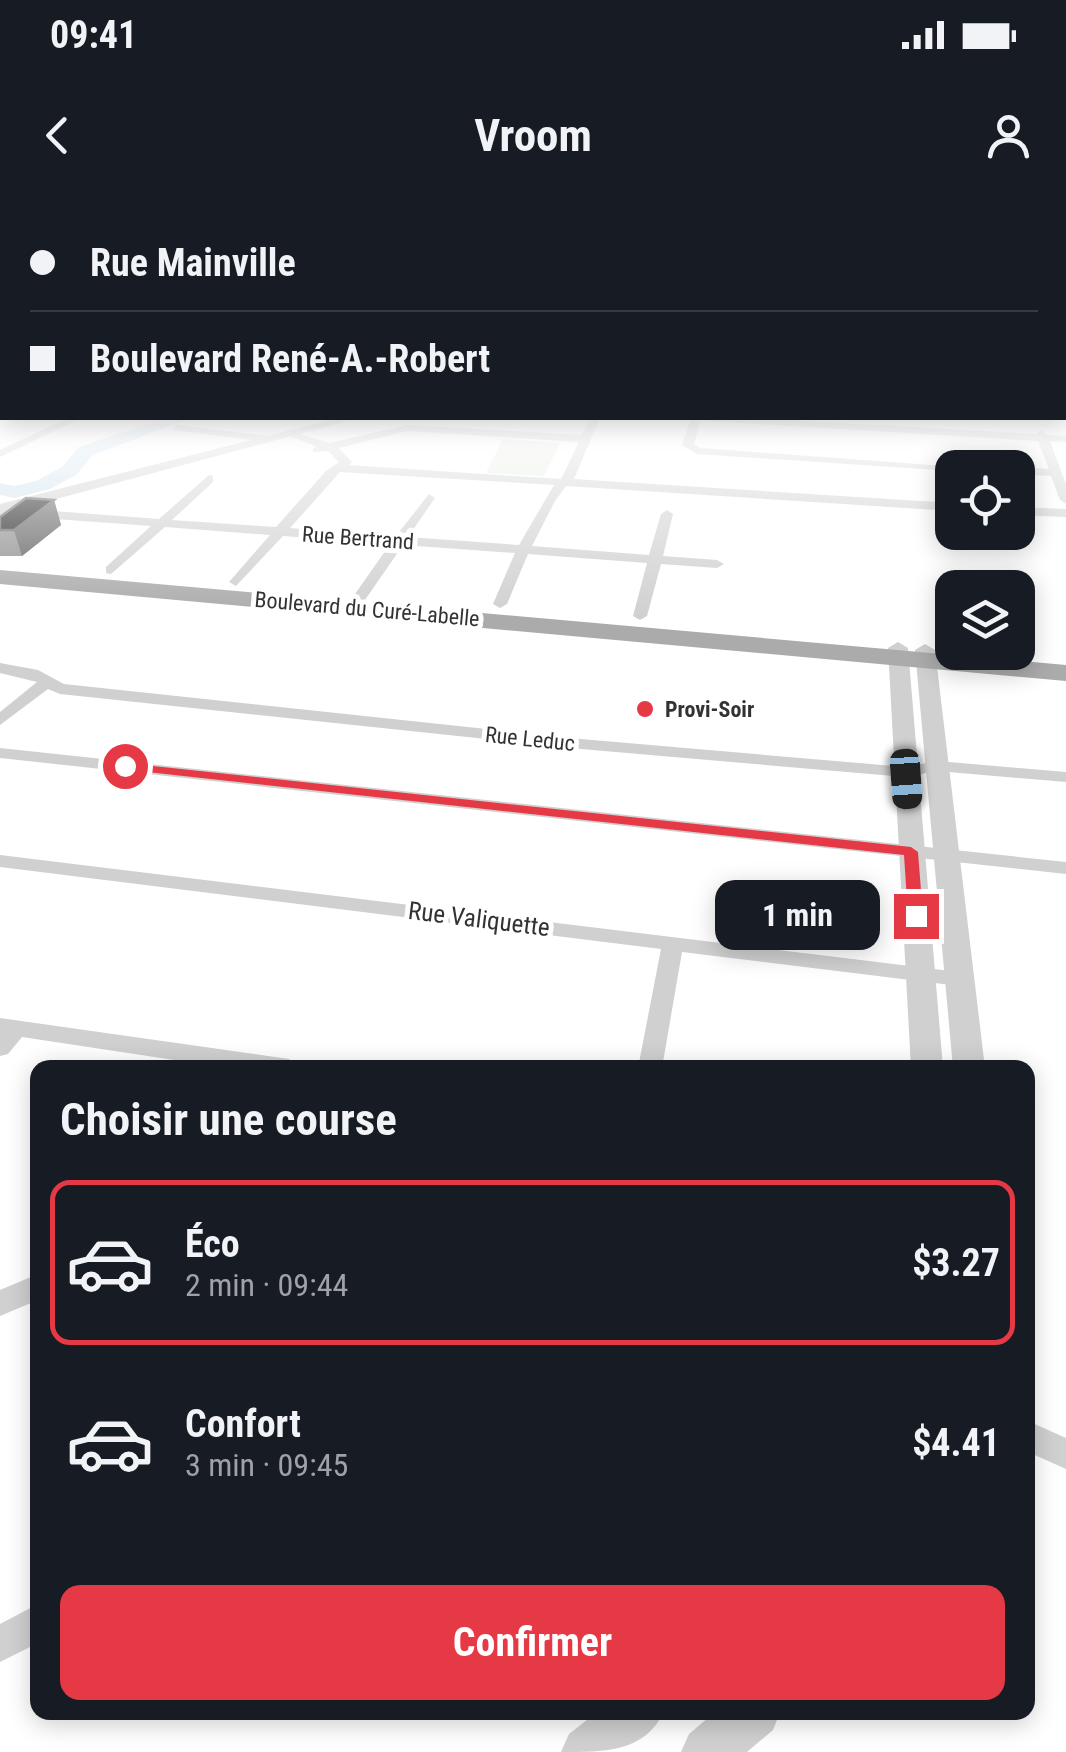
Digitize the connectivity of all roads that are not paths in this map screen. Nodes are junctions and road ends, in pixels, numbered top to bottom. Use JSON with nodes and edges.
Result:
{"nodes":[{"id":1,"x":146,"y":472,"type":"edge"},
{"id":2,"x":332,"y":472,"type":"edge"},
{"id":3,"x":402,"y":472,"type":"edge"},
{"id":4,"x":571,"y":472,"type":"edge"},
{"id":5,"x":1049,"y":472,"type":"edge"},
{"id":6,"x":1056,"y":473,"type":"joint"},
{"id":7,"x":209,"y":479,"type":"dead end"},
{"id":8,"x":560,"y":483,"type":"junction"},
{"id":9,"x":77,"y":491,"type":"junction"},
{"id":10,"x":429,"y":498,"type":"dead end"},
{"id":11,"x":1066,"y":500,"type":"edge"},
{"id":12,"x":935,"y":506,"type":"edge"},
{"id":13,"x":0,"y":510,"type":"edge"},
{"id":14,"x":1035,"y":512,"type":"edge"},
{"id":15,"x":1066,"y":513,"type":"edge"},
{"id":16,"x":667,"y":514,"type":"dead end"},
{"id":17,"x":48,"y":516,"type":"junction"},
{"id":18,"x":162,"y":524,"type":"junction"},
{"id":19,"x":279,"y":532,"type":"junction"},
{"id":20,"x":401,"y":541,"type":"junction"},
{"id":21,"x":525,"y":550,"type":"junction"},
{"id":22,"x":655,"y":559,"type":"junction"},
{"id":23,"x":716,"y":564,"type":"dead end"},
{"id":24,"x":111,"y":570,"type":"dead end"},
{"id":25,"x":4,"y":578,"type":"edge"},
{"id":26,"x":236,"y":582,"type":"dead end"},
{"id":27,"x":500,"y":604,"type":"dead end"},
{"id":28,"x":353,"y":607,"type":"junction"},
{"id":29,"x":640,"y":616,"type":"dead end"},
{"id":30,"x":912,"y":655,"type":"junction"},
{"id":31,"x":1066,"y":662,"type":"edge"},
{"id":32,"x":0,"y":668,"type":"edge"},
{"id":33,"x":1066,"y":673,"type":"edge"},
{"id":34,"x":46,"y":683,"type":"junction"},
{"id":35,"x":0,"y":720,"type":"edge"},
{"id":36,"x":0,"y":752,"type":"edge"},
{"id":37,"x":938,"y":766,"type":"junction"},
{"id":38,"x":906,"y":772,"type":"junction"},
{"id":39,"x":1066,"y":777,"type":"edge"},
{"id":40,"x":911,"y":852,"type":"junction"},
{"id":41,"x":947,"y":856,"type":"junction"},
{"id":42,"x":0,"y":862,"type":"edge"},
{"id":43,"x":1066,"y":868,"type":"edge"},
{"id":44,"x":673,"y":943,"type":"junction"},
{"id":45,"x":920,"y":973,"type":"junction"},
{"id":46,"x":959,"y":978,"type":"junction"},
{"id":47,"x":5,"y":1034,"type":"edge"},
{"id":48,"x":222,"y":1060,"type":"edge"},
{"id":49,"x":651,"y":1060,"type":"edge"},
{"id":50,"x":925,"y":1060,"type":"edge"},
{"id":51,"x":968,"y":1060,"type":"edge"},
{"id":52,"x":30,"y":1290,"type":"edge"},
{"id":53,"x":0,"y":1303,"type":"edge"},
{"id":54,"x":1035,"y":1439,"type":"edge"},
{"id":55,"x":1066,"y":1454,"type":"edge"},
{"id":56,"x":30,"y":1627,"type":"edge"},
{"id":57,"x":0,"y":1644,"type":"edge"},
{"id":58,"x":628,"y":1720,"type":"edge"},
{"id":59,"x":745,"y":1720,"type":"edge"},
{"id":60,"x":586,"y":1752,"type":"edge"},
{"id":61,"x":707,"y":1752,"type":"edge"}],
"edges":[{"from":1,"to":9,"type":"street"},
{"from":2,"to":19,"type":"street"},
{"from":3,"to":8,"type":"street"},
{"from":4,"to":8,"type":"street"},
{"from":5,"to":6,"type":"street"},
{"from":6,"to":11,"type":"street"},
{"from":7,"to":18,"type":"street"},
{"from":8,"to":12,"type":"street"},
{"from":8,"to":21,"type":"street"},
{"from":9,"to":13,"type":"street"},
{"from":9,"to":17,"type":"street"},
{"from":10,"to":20,"type":"street"},
{"from":13,"to":17,"type":"street","name":"Rue Bertrand"},
{"from":14,"to":15,"type":"street"},
{"from":16,"to":22,"type":"street"},
{"from":17,"to":18,"type":"street","name":"Rue Bertrand"},
{"from":18,"to":19,"type":"street","name":"Rue Bertrand"},
{"from":18,"to":24,"type":"street"},
{"from":19,"to":20,"type":"street","name":"Rue Bertrand"},
{"from":19,"to":26,"type":"street"},
{"from":20,"to":21,"type":"street","name":"Rue Bertrand"},
{"from":20,"to":28,"type":"street"},
{"from":21,"to":22,"type":"street","name":"Rue Bertrand"},
{"from":21,"to":27,"type":"street"},
{"from":22,"to":23,"type":"street","name":"Rue Bertrand"},
{"from":22,"to":29,"type":"street"},
{"from":25,"to":28,"type":"main road","name":"Boulevard du Curé-Labelle"},
{"from":28,"to":30,"type":"main road","name":"Boulevard du Curé-Labelle"},
{"from":30,"to":31,"type":"main road","name":"Boulevard du Curé-Labelle"},
{"from":30,"to":33,"type":"main road","name":"Boulevard du Curé-Labelle"},
{"from":30,"to":37,"type":"street"},
{"from":30,"to":38,"type":"street"},
{"from":32,"to":34,"type":"street","name":"Rue Leduc"},
{"from":34,"to":35,"type":"street"},
{"from":34,"to":38,"type":"street","name":"Rue Leduc"},
{"from":36,"to":40,"type":"street"},
{"from":37,"to":38,"type":"street","name":"Rue Leduc"},
{"from":37,"to":39,"type":"street","name":"Rue Leduc"},
{"from":37,"to":41,"type":"street"},
{"from":38,"to":40,"type":"street"},
{"from":40,"to":41,"type":"street"},
{"from":40,"to":45,"type":"street"},
{"from":41,"to":43,"type":"street"},
{"from":41,"to":46,"type":"street"},
{"from":42,"to":44,"type":"street","name":"Rue Valiquette"},
{"from":44,"to":45,"type":"street","name":"Rue Valiquette"},
{"from":44,"to":49,"type":"street"},
{"from":45,"to":46,"type":"street","name":"Rue Valiquette"},
{"from":45,"to":50,"type":"street"},
{"from":46,"to":51,"type":"street"},
{"from":47,"to":48,"type":"street"},
{"from":52,"to":53,"type":"street"},
{"from":54,"to":55,"type":"street"},
{"from":56,"to":57,"type":"street"},
{"from":58,"to":60,"type":"street"},
{"from":59,"to":61,"type":"street"}]}
